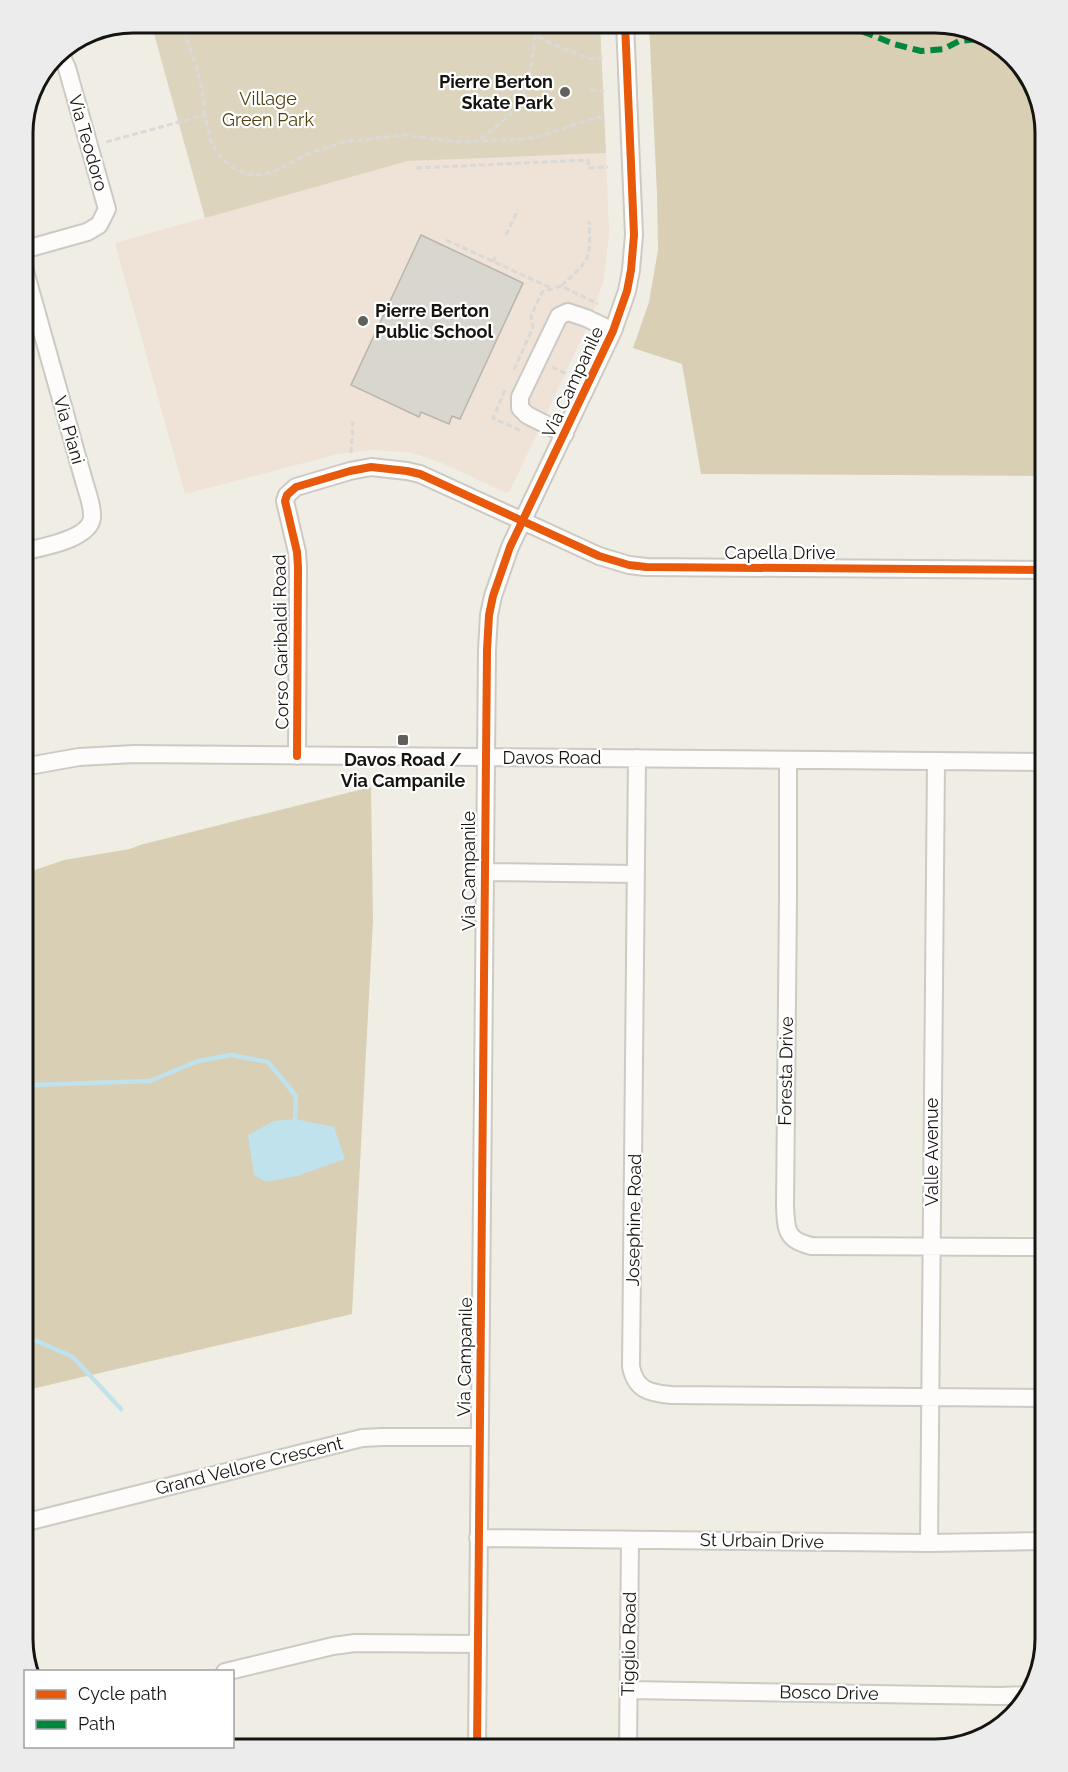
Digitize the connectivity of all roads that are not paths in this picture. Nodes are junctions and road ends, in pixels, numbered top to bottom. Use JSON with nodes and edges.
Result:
{"nodes":[{"id":1,"x":625,"y":33,"type":"edge"},
{"id":2,"x":64,"y":61,"type":"edge"},
{"id":3,"x":33,"y":247,"type":"edge"},
{"id":4,"x":33,"y":300,"type":"edge"},
{"id":5,"x":613,"y":331,"type":"junction"},
{"id":6,"x":565,"y":434,"type":"junction"},
{"id":7,"x":523,"y":521,"type":"junction"},
{"id":8,"x":33,"y":549,"type":"edge"},
{"id":9,"x":1035,"y":570,"type":"edge"},
{"id":10,"x":297,"y":756,"type":"junction"},
{"id":11,"x":485,"y":757,"type":"junction"},
{"id":12,"x":637,"y":758,"type":"junction"},
{"id":13,"x":788,"y":760,"type":"junction"},
{"id":14,"x":936,"y":761,"type":"junction"},
{"id":15,"x":1035,"y":762,"type":"edge"},
{"id":16,"x":33,"y":765,"type":"edge"},
{"id":17,"x":484,"y":872,"type":"junction"},
{"id":18,"x":636,"y":874,"type":"junction"},
{"id":19,"x":932,"y":1247,"type":"junction"},
{"id":20,"x":1035,"y":1247,"type":"edge"},
{"id":21,"x":931,"y":1398,"type":"junction"},
{"id":22,"x":1035,"y":1398,"type":"edge"},
{"id":23,"x":479,"y":1437,"type":"junction"},
{"id":24,"x":33,"y":1520,"type":"edge"},
{"id":25,"x":478,"y":1538,"type":"junction"},
{"id":26,"x":630,"y":1540,"type":"junction"},
{"id":27,"x":1035,"y":1541,"type":"edge"},
{"id":28,"x":928,"y":1543,"type":"junction"},
{"id":29,"x":477,"y":1644,"type":"junction"},
{"id":30,"x":229,"y":1670,"type":"edge"},
{"id":31,"x":628,"y":1690,"type":"junction"},
{"id":32,"x":1017,"y":1695,"type":"edge"},
{"id":33,"x":477,"y":1739,"type":"edge"},
{"id":34,"x":628,"y":1739,"type":"edge"}],
"edges":[{"from":1,"to":5,"type":"street","name":"Via Campanile"},
{"from":2,"to":3,"type":"street","name":"Via Teodoro"},
{"from":4,"to":8,"type":"street","name":"Via Piani"},
{"from":5,"to":6,"type":"street","name":"Via Campanile"},
{"from":5,"to":6,"type":"street"},
{"from":6,"to":7,"type":"street","name":"Via Campanile"},
{"from":7,"to":9,"type":"street","name":"Capella Drive"},
{"from":7,"to":10,"type":"street","name":"Corso Garibaldi Road"},
{"from":7,"to":11,"type":"street","name":"Via Campanile"},
{"from":10,"to":11,"type":"street","name":"Davos Road"},
{"from":10,"to":16,"type":"street","name":"Davos Road"},
{"from":11,"to":12,"type":"street","name":"Davos Road"},
{"from":11,"to":17,"type":"street","name":"Via Campanile"},
{"from":12,"to":13,"type":"street","name":"Davos Road"},
{"from":12,"to":18,"type":"street","name":"Josephine Road"},
{"from":13,"to":14,"type":"street","name":"Davos Road"},
{"from":13,"to":19,"type":"street","name":"Foresta Drive"},
{"from":14,"to":15,"type":"street","name":"Davos Road"},
{"from":14,"to":19,"type":"street","name":"Valle Avenue"},
{"from":17,"to":18,"type":"street"},
{"from":17,"to":23,"type":"street","name":"Via Campanile"},
{"from":18,"to":21,"type":"street","name":"Josephine Road"},
{"from":19,"to":20,"type":"street"},
{"from":19,"to":21,"type":"street","name":"Valle Avenue"},
{"from":21,"to":22,"type":"street","name":"Josephine Road"},
{"from":21,"to":28,"type":"street","name":"Valle Avenue"},
{"from":23,"to":24,"type":"street","name":"Grand Vellore Crescent"},
{"from":23,"to":25,"type":"street","name":"Via Campanile"},
{"from":25,"to":26,"type":"street","name":"St Urbain Drive"},
{"from":25,"to":29,"type":"street","name":"Via Campanile"},
{"from":26,"to":28,"type":"street","name":"St Urbain Drive"},
{"from":26,"to":31,"type":"street","name":"Tigglio Road"},
{"from":27,"to":28,"type":"street","name":"St Urbain Drive"},
{"from":29,"to":30,"type":"street"},
{"from":29,"to":33,"type":"street","name":"Via Campanile"},
{"from":31,"to":32,"type":"street","name":"Bosco Drive"},
{"from":31,"to":34,"type":"street","name":"Tigglio Road"}]}
